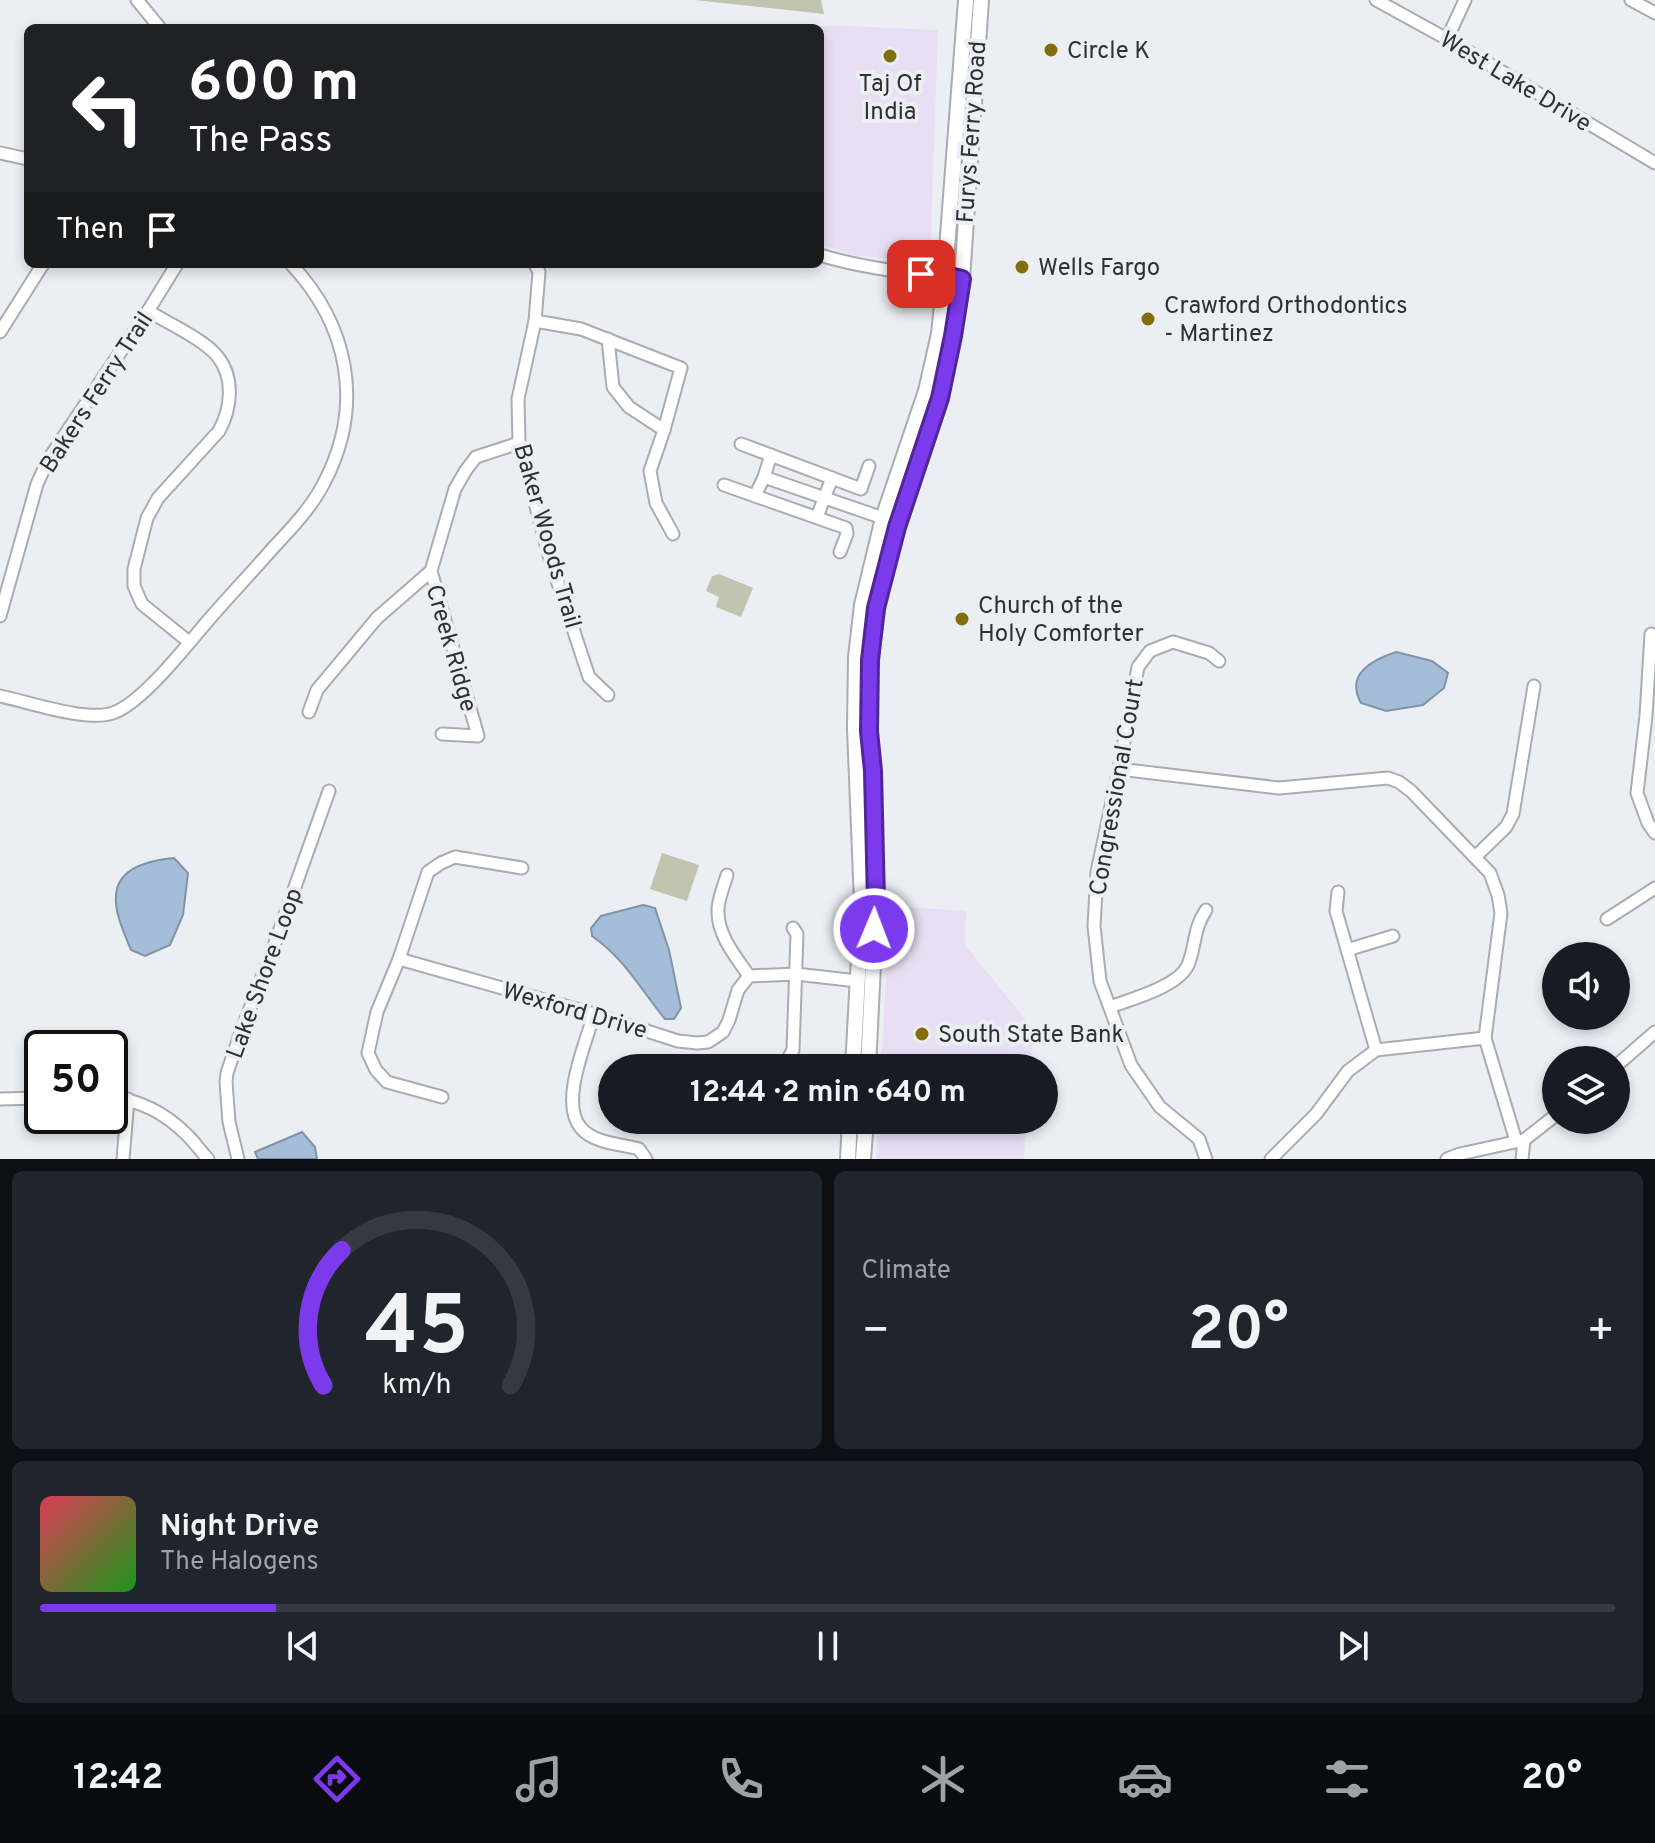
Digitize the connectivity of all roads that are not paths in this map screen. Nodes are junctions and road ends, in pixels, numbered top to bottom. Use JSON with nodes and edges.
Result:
{"nodes":[{"id":1,"x":137,"y":0,"type":"edge"},
{"id":2,"x":966,"y":0,"type":"edge"},
{"id":3,"x":981,"y":0,"type":"edge"},
{"id":4,"x":1376,"y":0,"type":"edge"},
{"id":5,"x":1465,"y":0,"type":"edge"},
{"id":6,"x":1631,"y":0,"type":"edge"},
{"id":7,"x":1655,"y":13,"type":"edge"},
{"id":8,"x":157,"y":24,"type":"edge"},
{"id":9,"x":971,"y":30,"type":"junction"},
{"id":10,"x":1447,"y":39,"type":"junction"},
{"id":11,"x":0,"y":153,"type":"edge"},
{"id":12,"x":24,"y":158,"type":"edge"},
{"id":13,"x":1655,"y":163,"type":"edge"},
{"id":14,"x":947,"y":252,"type":"junction"},
{"id":15,"x":824,"y":256,"type":"edge"},
{"id":16,"x":40,"y":268,"type":"edge"},
{"id":17,"x":175,"y":268,"type":"edge"},
{"id":18,"x":295,"y":268,"type":"edge"},
{"id":19,"x":539,"y":268,"type":"edge"},
{"id":20,"x":921,"y":274,"type":"junction"},
{"id":21,"x":945,"y":275,"type":"junction"},
{"id":22,"x":962,"y":279,"type":"junction"},
{"id":23,"x":943,"y":297,"type":"junction"},
{"id":24,"x":148,"y":311,"type":"junction"},
{"id":25,"x":535,"y":321,"type":"junction"},
{"id":26,"x":0,"y":332,"type":"edge"},
{"id":27,"x":608,"y":339,"type":"junction"},
{"id":28,"x":664,"y":430,"type":"junction"},
{"id":29,"x":519,"y":443,"type":"junction"},
{"id":30,"x":741,"y":444,"type":"dead end"},
{"id":31,"x":771,"y":455,"type":"junction"},
{"id":32,"x":869,"y":466,"type":"dead end"},
{"id":33,"x":764,"y":477,"type":"junction"},
{"id":34,"x":832,"y":478,"type":"junction"},
{"id":35,"x":724,"y":485,"type":"dead end"},
{"id":36,"x":755,"y":496,"type":"junction"},
{"id":37,"x":825,"y":498,"type":"junction"},
{"id":38,"x":817,"y":517,"type":"junction"},
{"id":39,"x":883,"y":518,"type":"junction"},
{"id":40,"x":673,"y":534,"type":"dead end"},
{"id":41,"x":840,"y":552,"type":"dead end"},
{"id":42,"x":431,"y":571,"type":"junction"},
{"id":43,"x":0,"y":616,"type":"edge"},
{"id":44,"x":1651,"y":634,"type":"dead end"},
{"id":45,"x":189,"y":642,"type":"junction"},
{"id":46,"x":1219,"y":661,"type":"dead end"},
{"id":47,"x":1534,"y":686,"type":"dead end"},
{"id":48,"x":608,"y":695,"type":"dead end"},
{"id":49,"x":0,"y":696,"type":"edge"},
{"id":50,"x":309,"y":712,"type":"dead end"},
{"id":51,"x":1650,"y":716,"type":"edge"},
{"id":52,"x":442,"y":734,"type":"dead end"},
{"id":53,"x":1119,"y":769,"type":"junction"},
{"id":54,"x":329,"y":791,"type":"dead end"},
{"id":55,"x":1655,"y":833,"type":"edge"},
{"id":56,"x":1475,"y":857,"type":"junction"},
{"id":57,"x":522,"y":868,"type":"dead end"},
{"id":58,"x":727,"y":875,"type":"dead end"},
{"id":59,"x":1655,"y":888,"type":"edge"},
{"id":60,"x":1338,"y":892,"type":"dead end"},
{"id":61,"x":1206,"y":910,"type":"dead end"},
{"id":62,"x":1607,"y":919,"type":"dead end"},
{"id":63,"x":793,"y":928,"type":"dead end"},
{"id":64,"x":1393,"y":936,"type":"dead end"},
{"id":65,"x":1347,"y":950,"type":"junction"},
{"id":66,"x":399,"y":959,"type":"junction"},
{"id":67,"x":796,"y":974,"type":"junction"},
{"id":68,"x":749,"y":976,"type":"junction"},
{"id":69,"x":857,"y":981,"type":"junction"},
{"id":70,"x":1110,"y":1007,"type":"junction"},
{"id":71,"x":594,"y":1014,"type":"junction"},
{"id":72,"x":1655,"y":1032,"type":"edge"},
{"id":73,"x":1485,"y":1038,"type":"junction"},
{"id":74,"x":1376,"y":1050,"type":"junction"},
{"id":75,"x":791,"y":1054,"type":"edge"},
{"id":76,"x":854,"y":1054,"type":"edge"},
{"id":77,"x":869,"y":1054,"type":"edge"},
{"id":78,"x":1630,"y":1054,"type":"edge"},
{"id":79,"x":442,"y":1097,"type":"dead end"},
{"id":80,"x":24,"y":1098,"type":"edge"},
{"id":81,"x":0,"y":1099,"type":"edge"},
{"id":82,"x":128,"y":1099,"type":"edge"},
{"id":83,"x":1542,"y":1125,"type":"edge"},
{"id":84,"x":125,"y":1134,"type":"edge"},
{"id":85,"x":849,"y":1134,"type":"edge"},
{"id":86,"x":865,"y":1134,"type":"edge"},
{"id":87,"x":1520,"y":1141,"type":"junction"},
{"id":88,"x":123,"y":1159,"type":"edge"},
{"id":89,"x":208,"y":1159,"type":"edge"},
{"id":90,"x":238,"y":1159,"type":"edge"},
{"id":91,"x":646,"y":1159,"type":"edge"},
{"id":92,"x":848,"y":1159,"type":"edge"},
{"id":93,"x":863,"y":1159,"type":"edge"},
{"id":94,"x":1206,"y":1159,"type":"edge"},
{"id":95,"x":1271,"y":1159,"type":"edge"},
{"id":96,"x":1447,"y":1159,"type":"edge"},
{"id":97,"x":1522,"y":1159,"type":"edge"}],
"edges":[{"from":1,"to":8,"type":"street"},
{"from":2,"to":9,"type":"main road","name":"Furys Ferry Road"},
{"from":3,"to":9,"type":"main road","name":"Furys Ferry Road"},
{"from":4,"to":10,"type":"street","name":"West Lake Drive"},
{"from":5,"to":10,"type":"street"},
{"from":6,"to":7,"type":"street"},
{"from":9,"to":14,"type":"main road","name":"Furys Ferry Road"},
{"from":9,"to":22,"type":"main road","name":"Furys Ferry Road"},
{"from":10,"to":13,"type":"street","name":"West Lake Drive"},
{"from":11,"to":12,"type":"street"},
{"from":14,"to":20,"type":"main road"},
{"from":14,"to":21,"type":"main road","name":"Furys Ferry Road"},
{"from":15,"to":20,"type":"street"},
{"from":16,"to":26,"type":"street"},
{"from":17,"to":24,"type":"street","name":"Bakers Ferry Trail"},
{"from":18,"to":45,"type":"street"},
{"from":19,"to":25,"type":"street","name":"Baker Woods Trail"},
{"from":20,"to":21,"type":"street"},
{"from":20,"to":23,"type":"main road"},
{"from":21,"to":22,"type":"street"},
{"from":21,"to":23,"type":"main road","name":"Furys Ferry Road"},
{"from":22,"to":77,"type":"main road","name":"Furys Ferry Road"},
{"from":23,"to":39,"type":"main road","name":"Furys Ferry Road"},
{"from":24,"to":43,"type":"street","name":"Bakers Ferry Trail"},
{"from":24,"to":45,"type":"street"},
{"from":25,"to":27,"type":"street"},
{"from":25,"to":29,"type":"street","name":"Baker Woods Trail"},
{"from":27,"to":28,"type":"street"},
{"from":27,"to":28,"type":"street"},
{"from":28,"to":40,"type":"street"},
{"from":29,"to":42,"type":"street"},
{"from":29,"to":48,"type":"street","name":"Baker Woods Trail"},
{"from":30,"to":31,"type":"street"},
{"from":31,"to":33,"type":"street"},
{"from":31,"to":34,"type":"street"},
{"from":32,"to":34,"type":"street"},
{"from":33,"to":36,"type":"street"},
{"from":33,"to":37,"type":"street"},
{"from":34,"to":37,"type":"street"},
{"from":35,"to":36,"type":"street"},
{"from":36,"to":38,"type":"street"},
{"from":37,"to":38,"type":"street"},
{"from":37,"to":39,"type":"street"},
{"from":38,"to":41,"type":"street"},
{"from":39,"to":69,"type":"main road","name":"Furys Ferry Road"},
{"from":42,"to":50,"type":"street"},
{"from":42,"to":52,"type":"street","name":"Creek Ridge"},
{"from":44,"to":51,"type":"street"},
{"from":45,"to":49,"type":"street"},
{"from":46,"to":53,"type":"street","name":"Congressional Court"},
{"from":47,"to":56,"type":"street"},
{"from":51,"to":55,"type":"street"},
{"from":53,"to":56,"type":"street"},
{"from":53,"to":70,"type":"street","name":"Congressional Court"},
{"from":54,"to":90,"type":"street","name":"Lake Shore Loop"},
{"from":56,"to":73,"type":"street"},
{"from":57,"to":66,"type":"street"},
{"from":58,"to":68,"type":"street"},
{"from":59,"to":62,"type":"street"},
{"from":60,"to":65,"type":"street"},
{"from":61,"to":70,"type":"street"},
{"from":63,"to":67,"type":"street"},
{"from":64,"to":65,"type":"street"},
{"from":65,"to":74,"type":"street"},
{"from":66,"to":71,"type":"street","name":"Wexford Drive"},
{"from":66,"to":79,"type":"street"},
{"from":67,"to":68,"type":"street"},
{"from":67,"to":69,"type":"street"},
{"from":67,"to":75,"type":"street"},
{"from":68,"to":71,"type":"street","name":"Wexford Drive"},
{"from":69,"to":76,"type":"main road","name":"Furys Ferry Road"},
{"from":70,"to":94,"type":"street","name":"Congressional Court"},
{"from":71,"to":91,"type":"street"},
{"from":72,"to":78,"type":"street"},
{"from":73,"to":74,"type":"street"},
{"from":73,"to":87,"type":"street"},
{"from":74,"to":95,"type":"street"},
{"from":80,"to":81,"type":"street"},
{"from":82,"to":89,"type":"street"},
{"from":83,"to":87,"type":"street"},
{"from":84,"to":88,"type":"street"},
{"from":85,"to":92,"type":"main road"},
{"from":86,"to":93,"type":"main road"},
{"from":87,"to":96,"type":"street"},
{"from":87,"to":97,"type":"street"}]}
